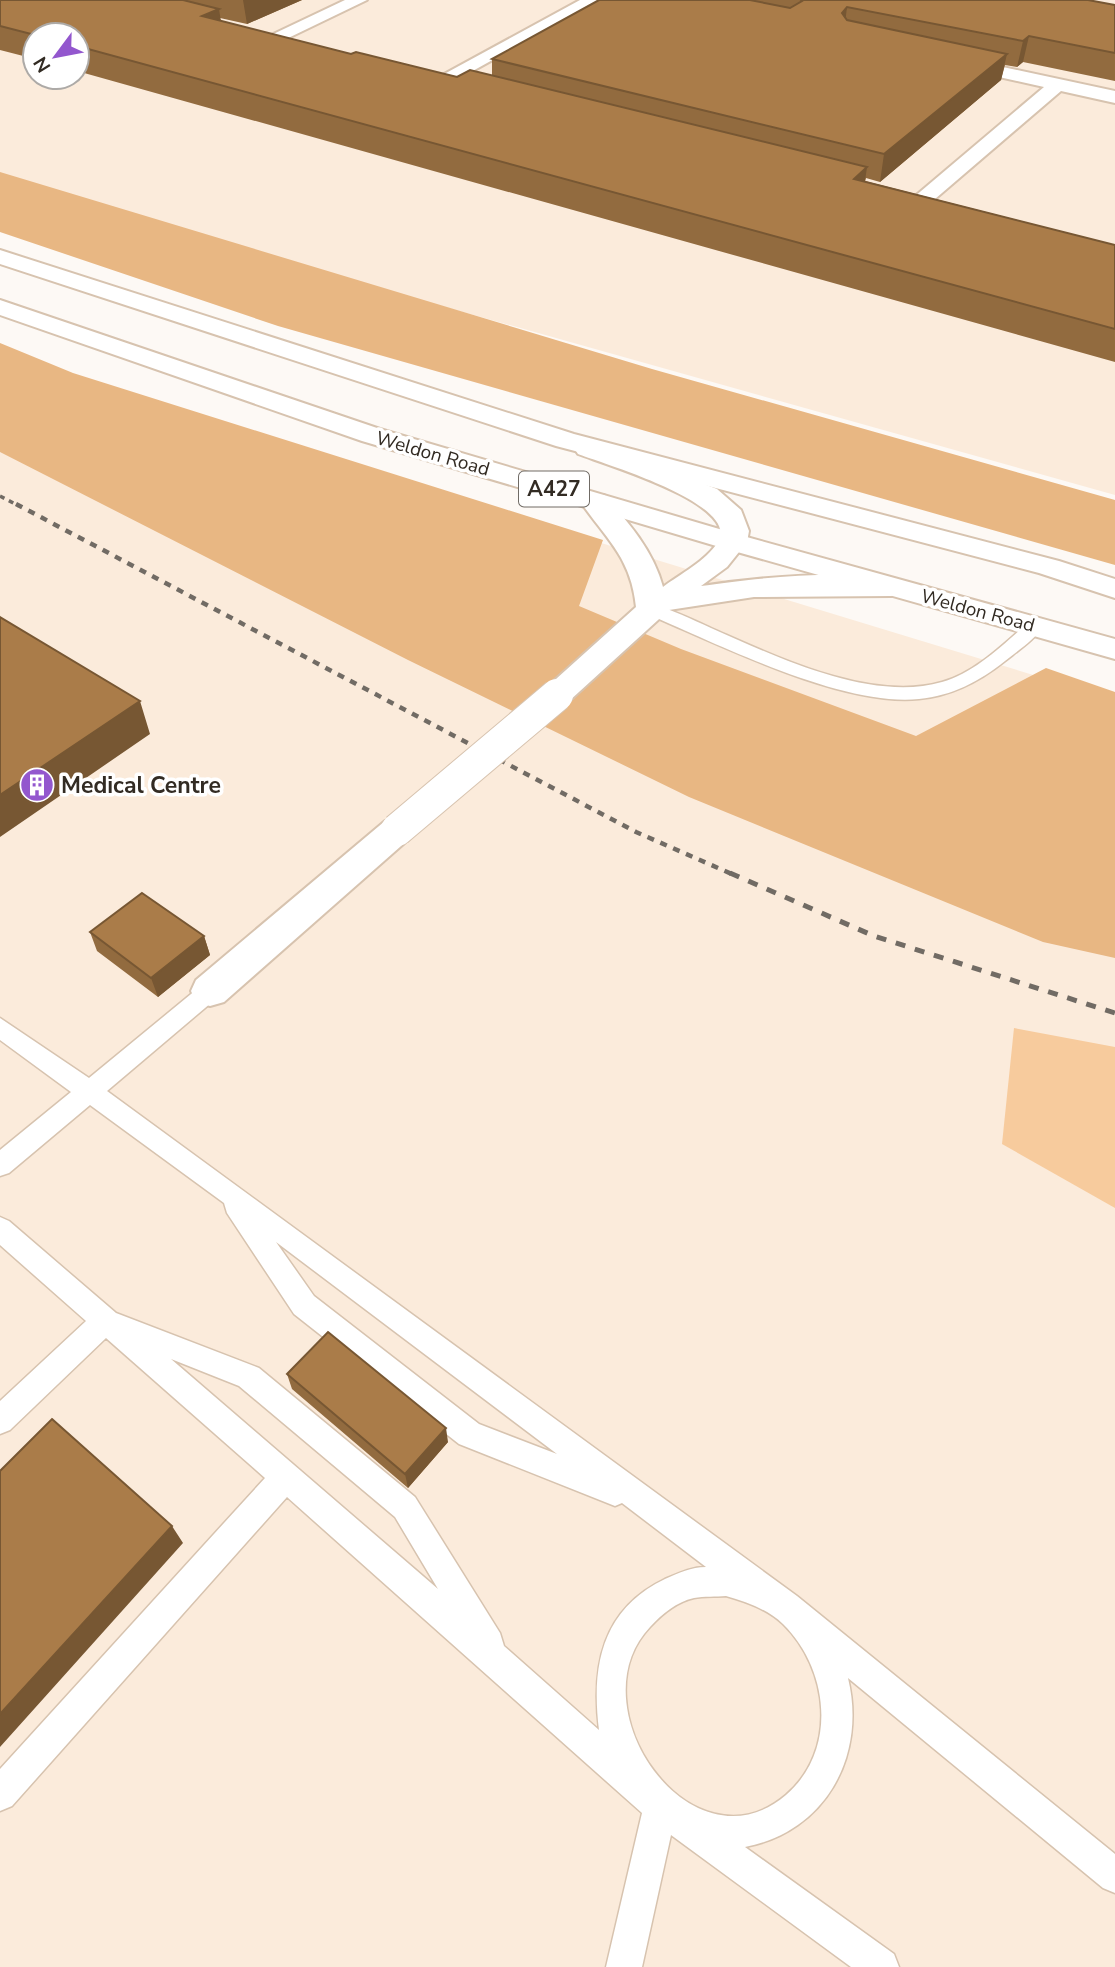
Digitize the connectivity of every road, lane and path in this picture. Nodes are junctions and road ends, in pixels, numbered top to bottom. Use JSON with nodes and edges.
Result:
{"nodes":[{"id":1,"x":359,"y":0,"type":"edge"},
{"id":2,"x":593,"y":0,"type":"edge"},
{"id":3,"x":302,"y":44,"type":"edge"},
{"id":4,"x":928,"y":56,"type":"edge"},
{"id":5,"x":1057,"y":85,"type":"junction"},
{"id":6,"x":470,"y":86,"type":"edge"},
{"id":7,"x":1115,"y":97,"type":"edge"},
{"id":8,"x":947,"y":207,"type":"edge"},
{"id":9,"x":0,"y":257,"type":"edge"},
{"id":10,"x":0,"y":307,"type":"edge"},
{"id":11,"x":565,"y":440,"type":"junction"},
{"id":12,"x":594,"y":501,"type":"junction"},
{"id":13,"x":733,"y":542,"type":"junction"},
{"id":14,"x":891,"y":587,"type":"junction"},
{"id":15,"x":1115,"y":589,"type":"edge"},
{"id":16,"x":650,"y":608,"type":"junction"},
{"id":17,"x":1036,"y":625,"type":"junction"},
{"id":18,"x":1115,"y":649,"type":"edge"},
{"id":19,"x":211,"y":991,"type":"joint"},
{"id":20,"x":0,"y":1027,"type":"edge"},
{"id":21,"x":90,"y":1092,"type":"junction"},
{"id":22,"x":0,"y":1165,"type":"edge"},
{"id":23,"x":225,"y":1189,"type":"junction"},
{"id":24,"x":0,"y":1229,"type":"edge"},
{"id":25,"x":105,"y":1321,"type":"junction"},
{"id":26,"x":0,"y":1420,"type":"edge"},
{"id":27,"x":285,"y":1478,"type":"junction"},
{"id":28,"x":644,"y":1502,"type":"junction"},
{"id":29,"x":792,"y":1612,"type":"junction"},
{"id":30,"x":502,"y":1665,"type":"junction"},
{"id":31,"x":0,"y":1794,"type":"edge"},
{"id":32,"x":660,"y":1807,"type":"junction"},
{"id":33,"x":1115,"y":1876,"type":"edge"},
{"id":34,"x":624,"y":1967,"type":"edge"},
{"id":35,"x":881,"y":1967,"type":"edge"}],
"edges":[{"from":1,"to":3,"type":"main road"},
{"from":2,"to":6,"type":"main road"},
{"from":4,"to":5,"type":"main road"},
{"from":5,"to":7,"type":"main road"},
{"from":5,"to":8,"type":"main road"},
{"from":9,"to":11,"type":"main road","number":"A427"},
{"from":10,"to":12,"type":"main road","name":"Weldon Road","number":"A427"},
{"from":11,"to":13,"type":"main road"},
{"from":11,"to":15,"type":"main road","number":"A427"},
{"from":12,"to":13,"type":"main road","name":"Weldon Road","number":"A427"},
{"from":12,"to":16,"type":"main road"},
{"from":13,"to":14,"type":"main road","name":"Weldon Road","number":"A427"},
{"from":13,"to":16,"type":"main road"},
{"from":14,"to":16,"type":"main road"},
{"from":14,"to":17,"type":"main road","name":"Weldon Road","number":"A427"},
{"from":16,"to":17,"type":"lane"},
{"from":16,"to":19,"type":"main road","bridge":true},
{"from":17,"to":18,"type":"main road","name":"Weldon Road","number":"A427"},
{"from":19,"to":21,"type":"lane"},
{"from":20,"to":21,"type":"lane"},
{"from":21,"to":22,"type":"lane"},
{"from":21,"to":23,"type":"lane"},
{"from":23,"to":28,"type":"lane"},
{"from":23,"to":28,"type":"lane"},
{"from":24,"to":25,"type":"lane"},
{"from":25,"to":26,"type":"lane"},
{"from":25,"to":27,"type":"lane"},
{"from":25,"to":30,"type":"lane"},
{"from":27,"to":30,"type":"lane"},
{"from":27,"to":31,"type":"lane"},
{"from":28,"to":29,"type":"lane"},
{"from":29,"to":32,"type":"lane"},
{"from":29,"to":32,"type":"lane"},
{"from":29,"to":33,"type":"lane"},
{"from":30,"to":32,"type":"lane"},
{"from":32,"to":34,"type":"lane"},
{"from":32,"to":35,"type":"lane"}]}
